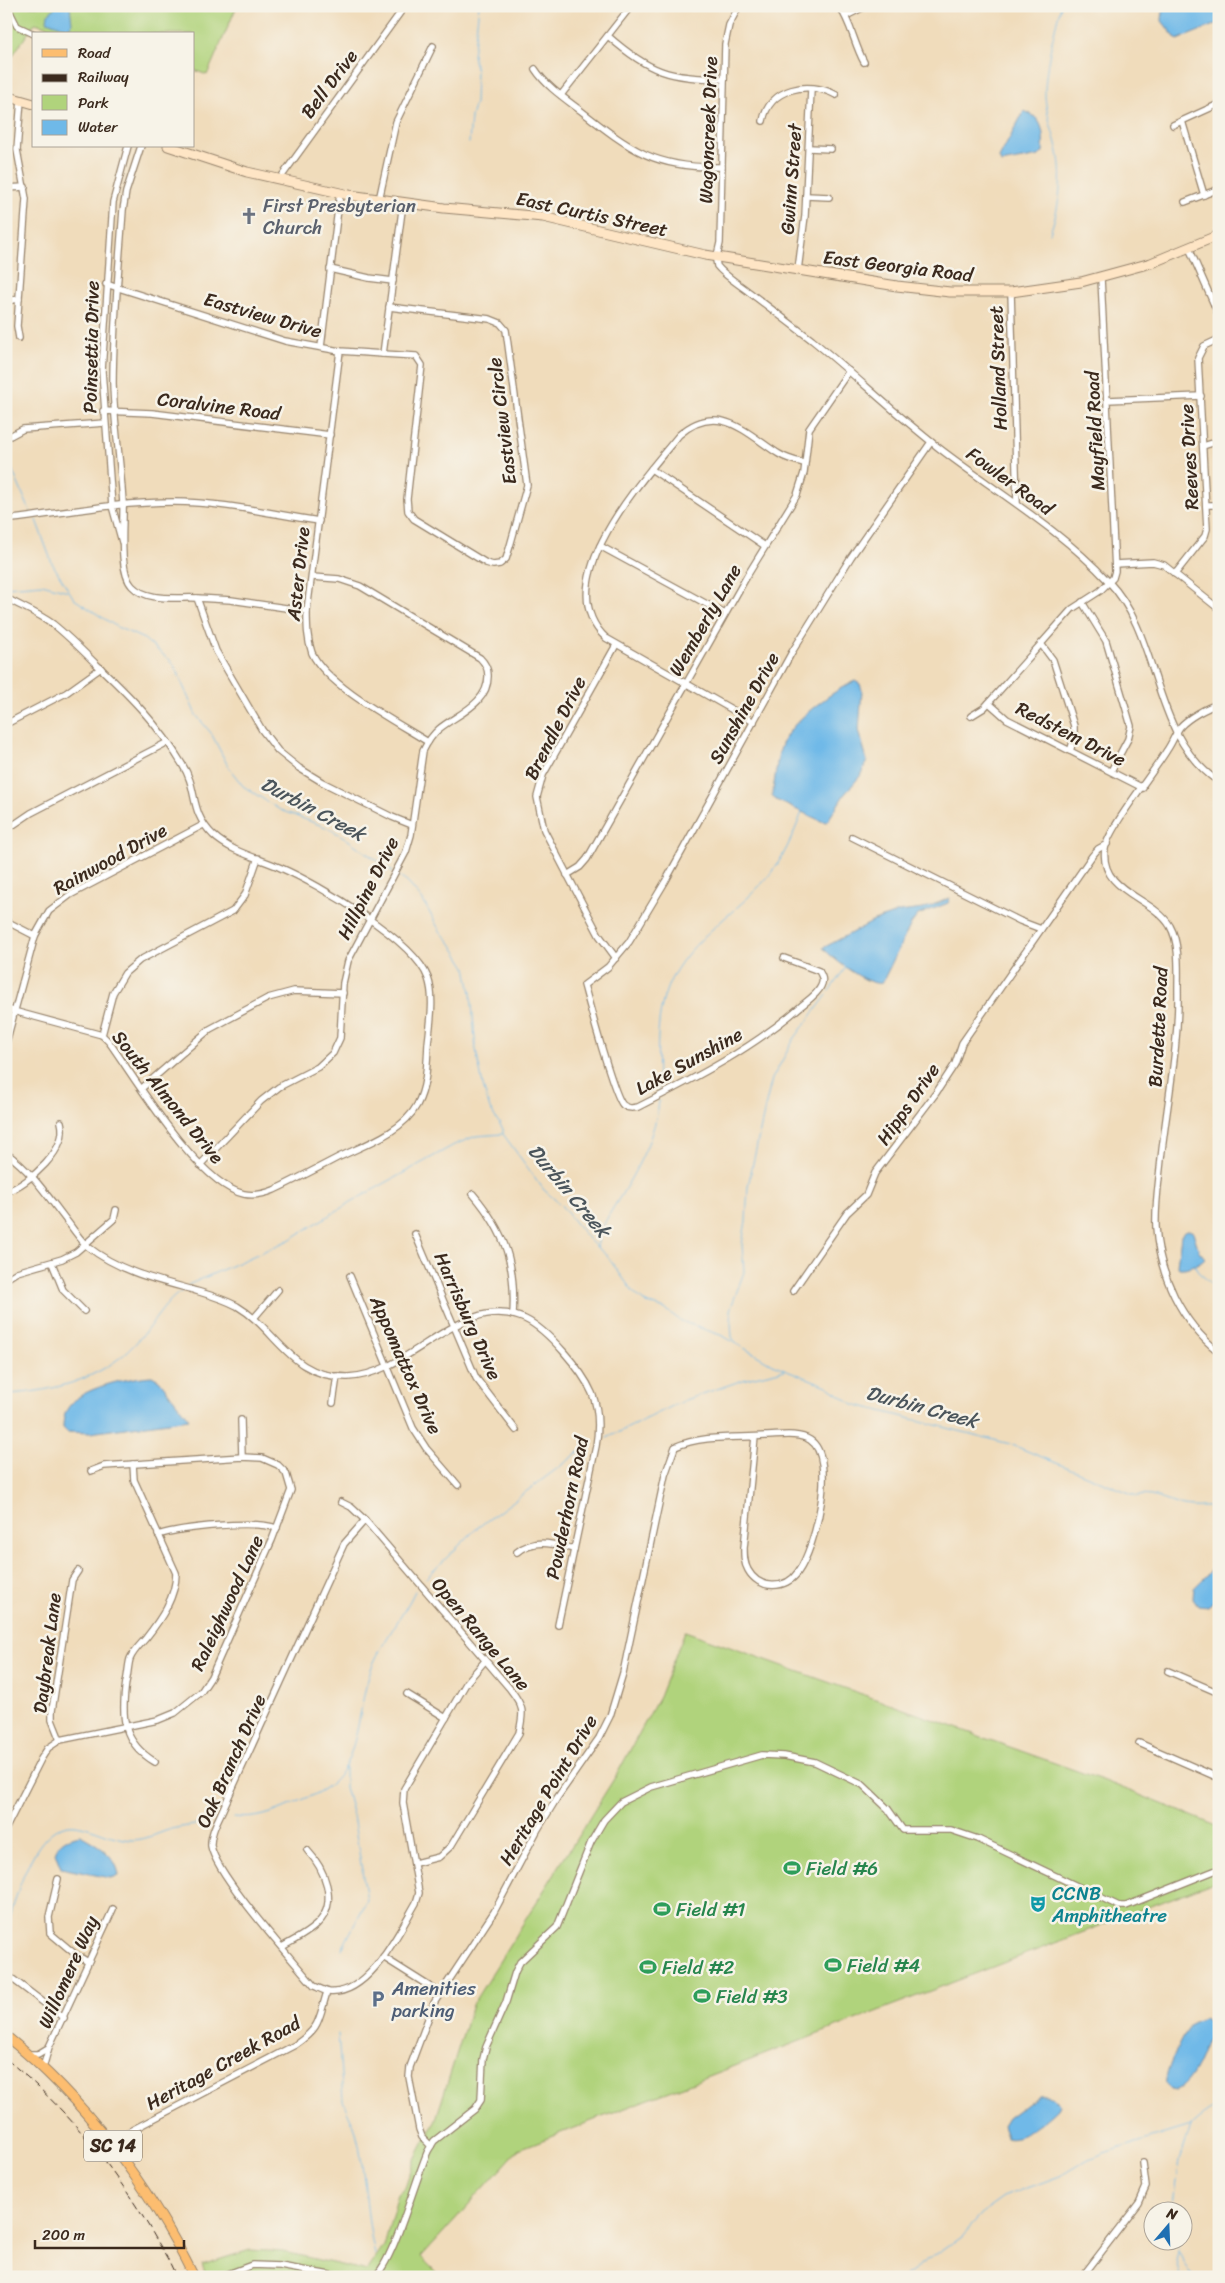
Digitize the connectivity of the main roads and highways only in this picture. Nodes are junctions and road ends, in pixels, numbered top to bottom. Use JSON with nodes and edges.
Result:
{"nodes":[{"id":1,"x":6,"y":96,"type":"edge"},
{"id":2,"x":32,"y":103,"type":"edge"},
{"id":3,"x":175,"y":148,"type":"edge"},
{"id":4,"x":1219,"y":235,"type":"edge"},
{"id":5,"x":716,"y":256,"type":"joint"},
{"id":6,"x":6,"y":2036,"type":"edge"},
{"id":7,"x":194,"y":2277,"type":"edge"}],
"edges":[{"from":1,"to":2,"type":"main road"},
{"from":3,"to":5,"type":"main road","name":"East Curtis Street"},
{"from":4,"to":5,"type":"main road","name":"East Georgia Road"},
{"from":6,"to":7,"type":"main road","number":"SC 14"}]}
